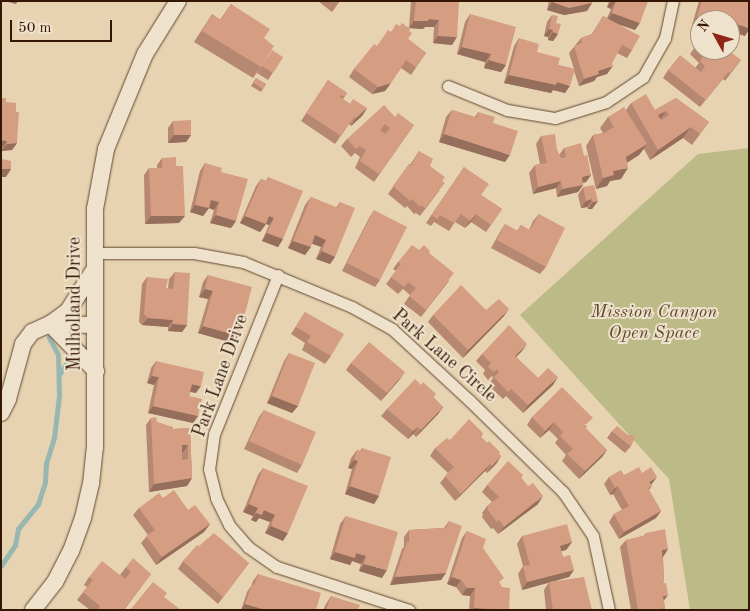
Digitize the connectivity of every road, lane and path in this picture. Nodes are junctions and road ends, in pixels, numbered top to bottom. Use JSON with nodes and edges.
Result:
{"nodes":[{"id":1,"x":178,"y":1,"type":"edge"},
{"id":2,"x":673,"y":1,"type":"edge"},
{"id":3,"x":448,"y":86,"type":"dead end"},
{"id":4,"x":95,"y":252,"type":"junction"},
{"id":5,"x":94,"y":270,"type":"junction"},
{"id":6,"x":278,"y":275,"type":"junction"},
{"id":7,"x":50,"y":324,"type":"junction"},
{"id":8,"x":94,"y":325,"type":"junction"},
{"id":9,"x":96,"y":371,"type":"junction"},
{"id":10,"x":1,"y":413,"type":"edge"},
{"id":11,"x":39,"y":608,"type":"edge"},
{"id":12,"x":409,"y":610,"type":"edge"},
{"id":13,"x":609,"y":610,"type":"edge"}],
"edges":[{"from":1,"to":4,"type":"main road","name":"Mulholland Drive"},
{"from":2,"to":3,"type":"street"},
{"from":4,"to":5,"type":"main road","name":"Mulholland Drive"},
{"from":4,"to":6,"type":"street","name":"Park Lane Circle"},
{"from":5,"to":7,"type":"main road"},
{"from":5,"to":8,"type":"main road","name":"Mulholland Drive"},
{"from":6,"to":12,"type":"street","name":"Park Lane Drive"},
{"from":6,"to":13,"type":"street","name":"Park Lane Circle"},
{"from":7,"to":8,"type":"main road"},
{"from":7,"to":9,"type":"main road"},
{"from":7,"to":10,"type":"main road"},
{"from":8,"to":9,"type":"main road","name":"Mulholland Drive"},
{"from":9,"to":11,"type":"main road","name":"Mulholland Drive"}]}
